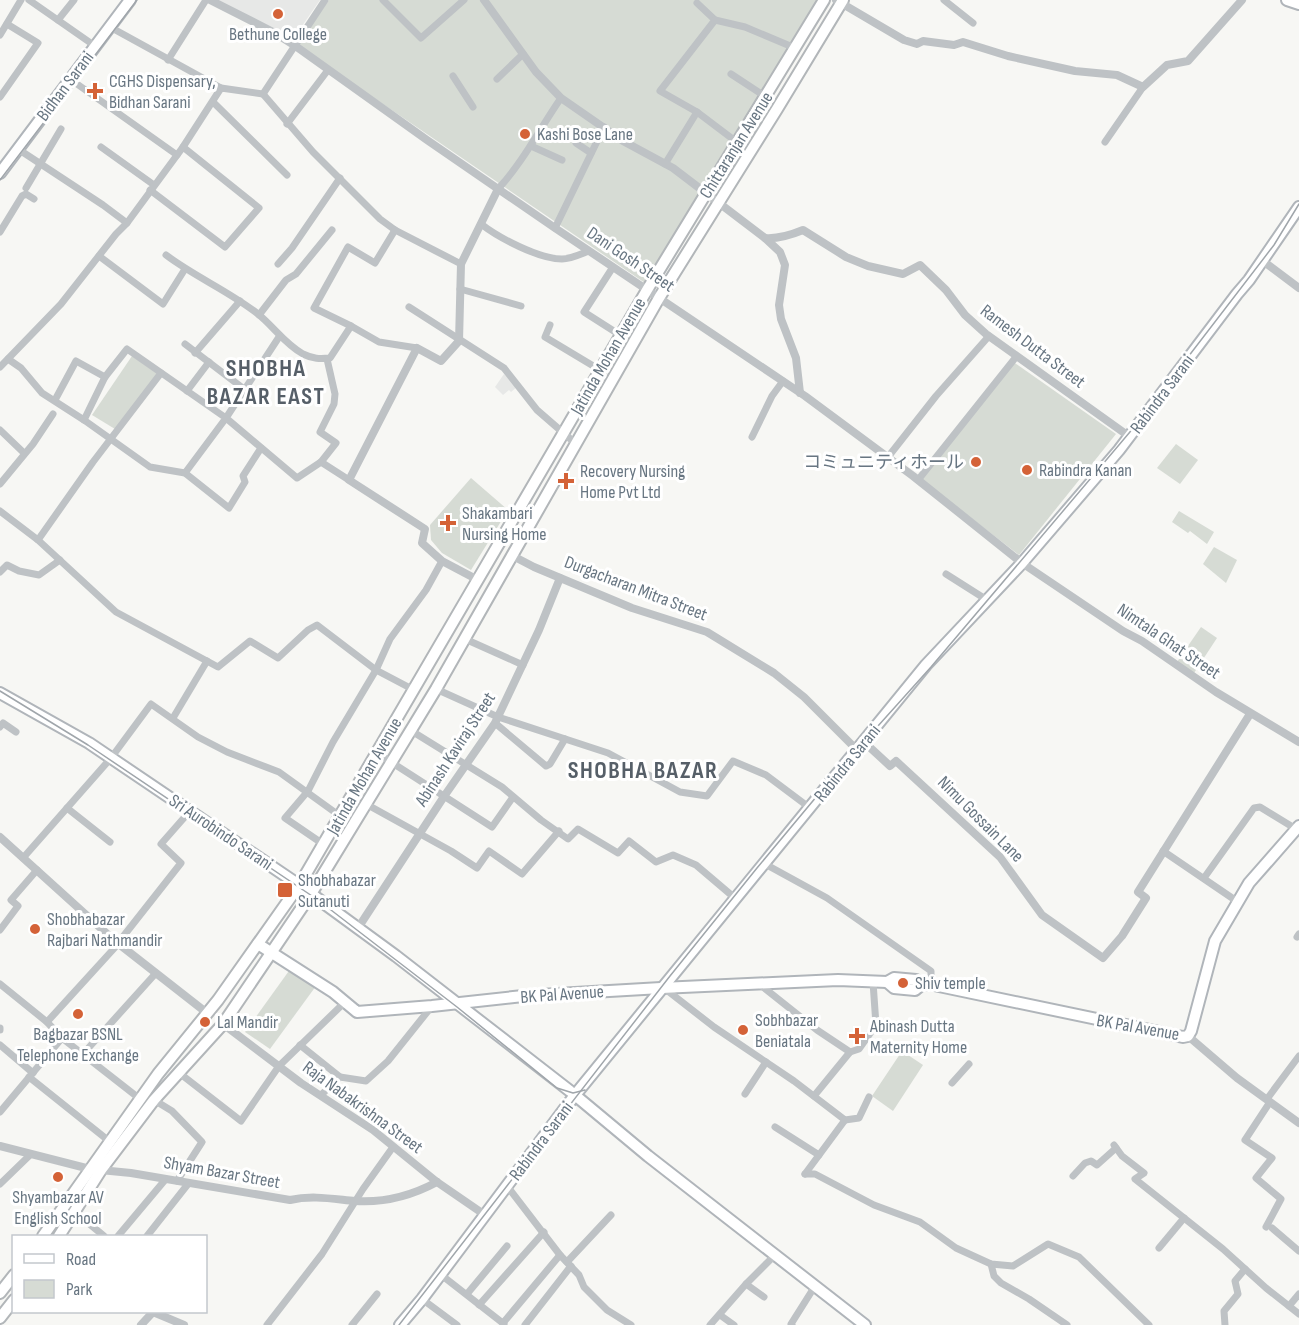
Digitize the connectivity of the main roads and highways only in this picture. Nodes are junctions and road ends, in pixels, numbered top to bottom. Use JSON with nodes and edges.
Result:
{"nodes":[{"id":1,"x":130,"y":0,"type":"edge"},
{"id":2,"x":824,"y":0,"type":"edge"},
{"id":3,"x":1287,"y":0,"type":"edge"},
{"id":4,"x":840,"y":1,"type":"edge"},
{"id":5,"x":1299,"y":4,"type":"edge"},
{"id":6,"x":0,"y":173,"type":"edge"},
{"id":7,"x":1299,"y":207,"type":"edge"},
{"id":8,"x":647,"y":290,"type":"joint"},
{"id":9,"x":0,"y":693,"type":"edge"},
{"id":10,"x":1298,"y":827,"type":"edge"},
{"id":11,"x":300,"y":885,"type":"junction"},
{"id":12,"x":311,"y":894,"type":"junction"},
{"id":13,"x":258,"y":944,"type":"junction"},
{"id":14,"x":271,"y":952,"type":"junction"},
{"id":15,"x":664,"y":988,"type":"junction"},
{"id":16,"x":454,"y":1003,"type":"junction"},
{"id":17,"x":575,"y":1095,"type":"junction"},
{"id":18,"x":95,"y":1170,"type":"junction"},
{"id":19,"x":44,"y":1235,"type":"edge"},
{"id":20,"x":60,"y":1235,"type":"edge"},
{"id":21,"x":12,"y":1278,"type":"edge"},
{"id":22,"x":0,"y":1293,"type":"edge"},
{"id":23,"x":9,"y":1300,"type":"edge"},
{"id":24,"x":0,"y":1318,"type":"edge"},
{"id":25,"x":400,"y":1325,"type":"edge"},
{"id":26,"x":865,"y":1325,"type":"edge"}],
"edges":[{"from":1,"to":6,"type":"main road","name":"Bidhan Sarani"},
{"from":2,"to":8,"type":"main road","name":"Chittaranjan Avenue"},
{"from":3,"to":5,"type":"main road"},
{"from":4,"to":12,"type":"main road"},
{"from":7,"to":15,"type":"main road","name":"Rabindra Sarani"},
{"from":8,"to":11,"type":"main road","name":"Jatinda Mohan Avenue"},
{"from":9,"to":11,"type":"main road","name":"Sri Aurobindo Sarani"},
{"from":10,"to":15,"type":"main road","name":"BK Pal Avenue"},
{"from":11,"to":12,"type":"main road","name":"Sri Aurobindo Sarani"},
{"from":11,"to":13,"type":"main road","name":"Jatinda Mohan Avenue"},
{"from":12,"to":14,"type":"main road"},
{"from":12,"to":16,"type":"main road","name":"Sri Aurobindo Sarani"},
{"from":13,"to":14,"type":"main road","name":"BK Pal Avenue"},
{"from":13,"to":18,"type":"main road","name":"Jatinda Mohan Avenue"},
{"from":14,"to":16,"type":"main road","name":"BK Pal Avenue"},
{"from":14,"to":18,"type":"main road"},
{"from":15,"to":16,"type":"main road","name":"BK Pal Avenue"},
{"from":15,"to":17,"type":"main road","name":"Rabindra Sarani"},
{"from":16,"to":17,"type":"main road","name":"Sri Aurobindo Sarani"},
{"from":17,"to":25,"type":"main road","name":"Rabindra Sarani"},
{"from":17,"to":26,"type":"main road","name":"Sri Aurobindo Sarani"},
{"from":18,"to":19,"type":"main road","name":"Jatinda Mohan Avenue"},
{"from":18,"to":20,"type":"main road"},
{"from":21,"to":22,"type":"main road"},
{"from":22,"to":23,"type":"main road"},
{"from":23,"to":24,"type":"main road"}]}
